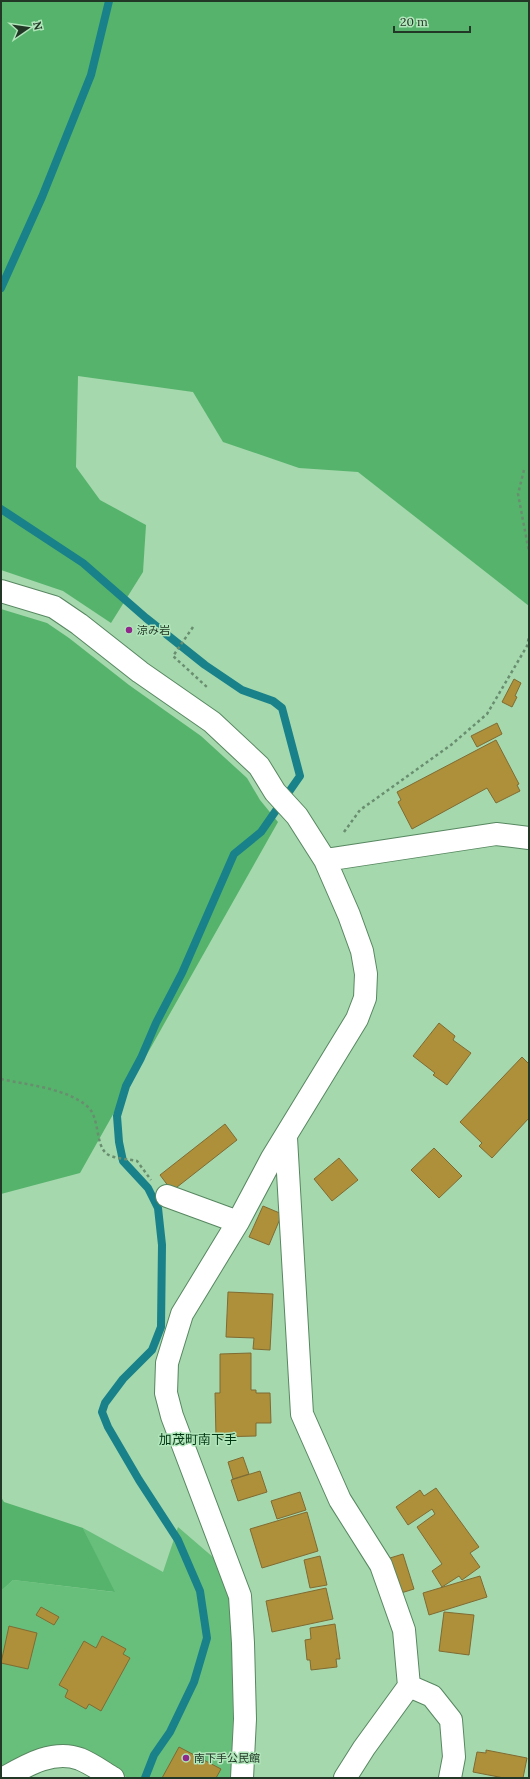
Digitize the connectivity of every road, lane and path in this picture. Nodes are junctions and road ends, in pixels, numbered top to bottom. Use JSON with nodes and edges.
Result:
{"nodes":[{"id":1,"x":524,"y":470,"type":"dead end"},
{"id":2,"x":529,"y":552,"type":"edge"},
{"id":3,"x":1,"y":591,"type":"edge"},
{"id":4,"x":193,"y":627,"type":"dead end"},
{"id":5,"x":529,"y":637,"type":"edge"},
{"id":6,"x":176,"y":653,"type":"dead end"},
{"id":7,"x":529,"y":838,"type":"edge"},
{"id":8,"x":325,"y":860,"type":"junction"},
{"id":9,"x":1,"y":1079,"type":"edge"},
{"id":10,"x":286,"y":1138,"type":"junction"},
{"id":11,"x":167,"y":1196,"type":"joint"},
{"id":12,"x":238,"y":1222,"type":"junction"},
{"id":13,"x":409,"y":1686,"type":"junction"},
{"id":14,"x":4,"y":1778,"type":"edge"},
{"id":15,"x":113,"y":1778,"type":"edge"},
{"id":16,"x":242,"y":1778,"type":"edge"},
{"id":17,"x":345,"y":1778,"type":"edge"},
{"id":18,"x":450,"y":1778,"type":"edge"}],
"edges":[{"from":1,"to":2,"type":"path"},
{"from":3,"to":8,"type":"street"},
{"from":4,"to":6,"type":"path"},
{"from":5,"to":8,"type":"path"},
{"from":7,"to":8,"type":"street"},
{"from":8,"to":10,"type":"street"},
{"from":9,"to":11,"type":"path"},
{"from":10,"to":12,"type":"street"},
{"from":10,"to":13,"type":"street"},
{"from":11,"to":12,"type":"street"},
{"from":12,"to":16,"type":"street"},
{"from":13,"to":17,"type":"street"},
{"from":13,"to":18,"type":"street"},
{"from":14,"to":15,"type":"street"}]}
